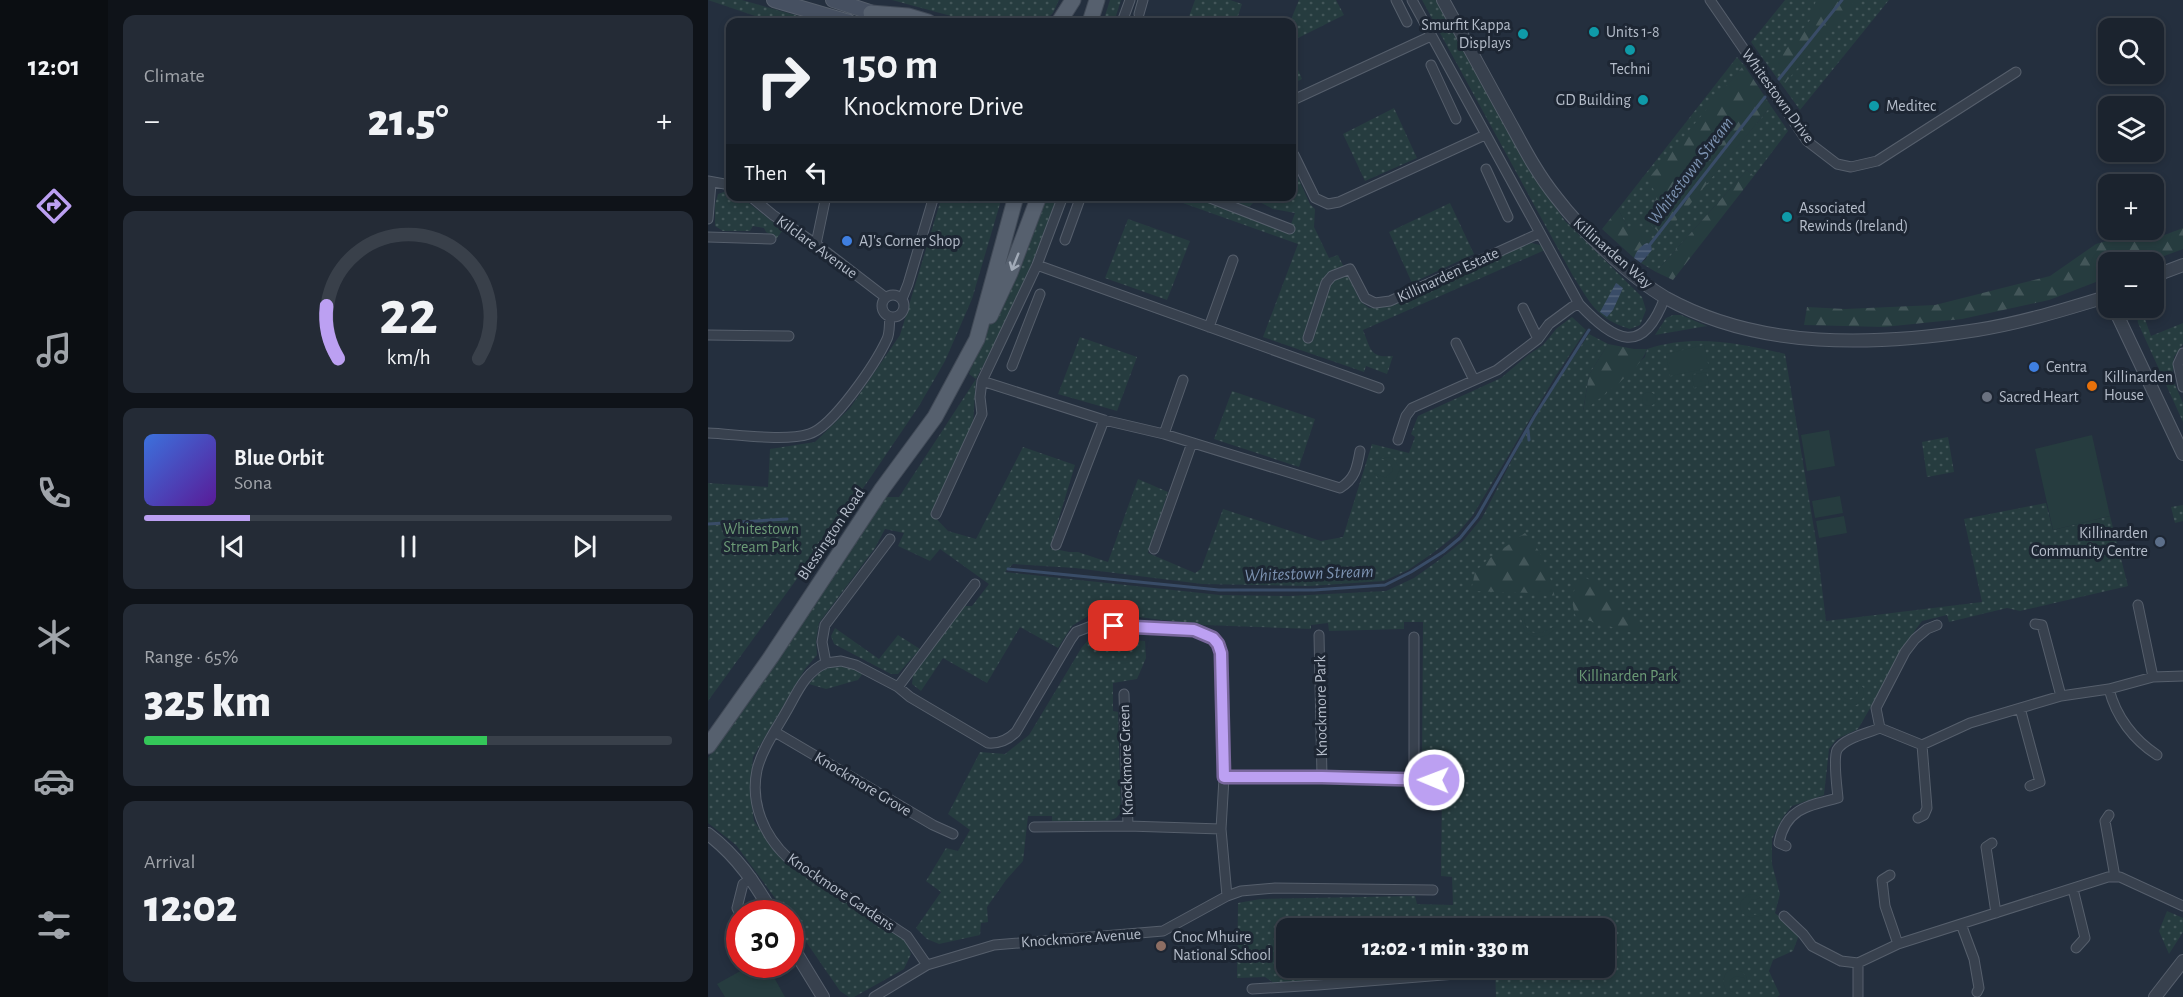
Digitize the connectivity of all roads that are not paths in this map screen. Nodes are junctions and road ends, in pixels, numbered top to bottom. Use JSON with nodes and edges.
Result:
{"nodes":[{"id":1,"x":774,"y":0,"type":"edge"},
{"id":2,"x":833,"y":0,"type":"edge"},
{"id":3,"x":1074,"y":0,"type":"edge"},
{"id":4,"x":1096,"y":0,"type":"edge"},
{"id":5,"x":1130,"y":0,"type":"edge"},
{"id":6,"x":1143,"y":0,"type":"edge"},
{"id":7,"x":1396,"y":0,"type":"edge"},
{"id":8,"x":1412,"y":0,"type":"edge"},
{"id":9,"x":1443,"y":0,"type":"edge"},
{"id":10,"x":1710,"y":0,"type":"edge"},
{"id":11,"x":871,"y":13,"type":"junction"},
{"id":12,"x":1139,"y":14,"type":"dead end"},
{"id":13,"x":835,"y":18,"type":"edge"},
{"id":14,"x":888,"y":18,"type":"edge"},
{"id":15,"x":915,"y":18,"type":"edge"},
{"id":16,"x":1062,"y":18,"type":"edge"},
{"id":17,"x":1069,"y":18,"type":"edge"},
{"id":18,"x":1091,"y":18,"type":"edge"},
{"id":19,"x":1123,"y":18,"type":"edge"},
{"id":20,"x":1407,"y":22,"type":"dead end"},
{"id":21,"x":1431,"y":36,"type":"junction"},
{"id":22,"x":1431,"y":64,"type":"dead end"},
{"id":23,"x":2016,"y":72,"type":"dead end"},
{"id":24,"x":1455,"y":78,"type":"junction"},
{"id":25,"x":1441,"y":85,"type":"junction"},
{"id":26,"x":1296,"y":99,"type":"edge"},
{"id":27,"x":1456,"y":119,"type":"dead end"},
{"id":28,"x":1485,"y":135,"type":"junction"},
{"id":29,"x":1296,"y":159,"type":"edge"},
{"id":30,"x":1486,"y":169,"type":"dead end"},
{"id":31,"x":1509,"y":177,"type":"junction"},
{"id":32,"x":709,"y":182,"type":"edge"},
{"id":33,"x":726,"y":184,"type":"edge"},
{"id":34,"x":1493,"y":184,"type":"junction"},
{"id":35,"x":756,"y":201,"type":"edge"},
{"id":36,"x":824,"y":201,"type":"edge"},
{"id":37,"x":933,"y":201,"type":"edge"},
{"id":38,"x":1014,"y":201,"type":"edge"},
{"id":39,"x":1037,"y":201,"type":"edge"},
{"id":40,"x":1062,"y":201,"type":"edge"},
{"id":41,"x":1063,"y":201,"type":"edge"},
{"id":42,"x":1079,"y":201,"type":"edge"},
{"id":43,"x":1217,"y":201,"type":"edge"},
{"id":44,"x":1076,"y":210,"type":"junction"},
{"id":45,"x":1508,"y":217,"type":"dead end"},
{"id":46,"x":708,"y":219,"type":"edge"},
{"id":47,"x":1290,"y":229,"type":"dead end"},
{"id":48,"x":1539,"y":233,"type":"junction"},
{"id":49,"x":708,"y":237,"type":"edge"},
{"id":50,"x":771,"y":238,"type":"dead end"},
{"id":51,"x":1065,"y":240,"type":"dead end"},
{"id":52,"x":816,"y":244,"type":"junction"},
{"id":53,"x":1233,"y":260,"type":"dead end"},
{"id":54,"x":1037,"y":265,"type":"junction"},
{"id":55,"x":2183,"y":265,"type":"edge"},
{"id":56,"x":2164,"y":272,"type":"edge"},
{"id":57,"x":1040,"y":294,"type":"dead end"},
{"id":58,"x":885,"y":297,"type":"junction"},
{"id":59,"x":1665,"y":297,"type":"junction"},
{"id":60,"x":902,"y":299,"type":"junction"},
{"id":61,"x":2098,"y":299,"type":"edge"},
{"id":62,"x":1580,"y":304,"type":"junction"},
{"id":63,"x":1523,"y":308,"type":"dead end"},
{"id":64,"x":890,"y":317,"type":"junction"},
{"id":65,"x":2119,"y":318,"type":"edge"},
{"id":66,"x":1011,"y":322,"type":"junction"},
{"id":67,"x":1209,"y":327,"type":"junction"},
{"id":68,"x":1026,"y":328,"type":"junction"},
{"id":69,"x":708,"y":335,"type":"edge"},
{"id":70,"x":789,"y":336,"type":"dead end"},
{"id":71,"x":1308,"y":338,"type":"dead end"},
{"id":72,"x":977,"y":339,"type":"junction"},
{"id":73,"x":1538,"y":339,"type":"junction"},
{"id":74,"x":1456,"y":343,"type":"dead end"},
{"id":75,"x":2183,"y":353,"type":"edge"},
{"id":76,"x":1012,"y":366,"type":"dead end"},
{"id":77,"x":1183,"y":380,"type":"dead end"},
{"id":78,"x":1474,"y":380,"type":"junction"},
{"id":79,"x":982,"y":381,"type":"junction"},
{"id":80,"x":2183,"y":387,"type":"edge"},
{"id":81,"x":1379,"y":388,"type":"dead end"},
{"id":82,"x":1104,"y":420,"type":"junction"},
{"id":83,"x":708,"y":433,"type":"edge"},
{"id":84,"x":1164,"y":434,"type":"junction"},
{"id":85,"x":1398,"y":440,"type":"dead end"},
{"id":86,"x":1192,"y":443,"type":"junction"},
{"id":87,"x":1360,"y":451,"type":"dead end"},
{"id":88,"x":2183,"y":454,"type":"edge"},
{"id":89,"x":936,"y":514,"type":"dead end"},
{"id":90,"x":890,"y":539,"type":"dead end"},
{"id":91,"x":1056,"y":545,"type":"dead end"},
{"id":92,"x":1154,"y":549,"type":"dead end"},
{"id":93,"x":975,"y":584,"type":"dead end"},
{"id":94,"x":2138,"y":605,"type":"dead end"},
{"id":95,"x":2035,"y":624,"type":"dead end"},
{"id":96,"x":1937,"y":625,"type":"dead end"},
{"id":97,"x":1319,"y":634,"type":"dead end"},
{"id":98,"x":1414,"y":637,"type":"dead end"},
{"id":99,"x":826,"y":663,"type":"junction"},
{"id":100,"x":2183,"y":676,"type":"edge"},
{"id":101,"x":2154,"y":677,"type":"junction"},
{"id":102,"x":898,"y":687,"type":"junction"},
{"id":103,"x":2109,"y":689,"type":"junction"},
{"id":104,"x":1124,"y":694,"type":"dead end"},
{"id":105,"x":2061,"y":696,"type":"junction"},
{"id":106,"x":2020,"y":708,"type":"junction"},
{"id":107,"x":1880,"y":728,"type":"junction"},
{"id":108,"x":775,"y":732,"type":"junction"},
{"id":109,"x":1922,"y":745,"type":"junction"},
{"id":110,"x":708,"y":746,"type":"edge"},
{"id":111,"x":2157,"y":755,"type":"dead end"},
{"id":112,"x":1224,"y":777,"type":"junction"},
{"id":113,"x":1322,"y":777,"type":"junction"},
{"id":114,"x":1414,"y":779,"type":"junction"},
{"id":115,"x":1434,"y":780,"type":"dead end"},
{"id":116,"x":2030,"y":786,"type":"dead end"},
{"id":117,"x":2109,"y":815,"type":"dead end"},
{"id":118,"x":1918,"y":818,"type":"dead end"},
{"id":119,"x":1128,"y":826,"type":"junction"},
{"id":120,"x":1034,"y":827,"type":"dead end"},
{"id":121,"x":1221,"y":829,"type":"junction"},
{"id":122,"x":708,"y":834,"type":"edge"},
{"id":123,"x":953,"y":834,"type":"dead end"},
{"id":124,"x":1992,"y":843,"type":"dead end"},
{"id":125,"x":1786,"y":846,"type":"dead end"},
{"id":126,"x":1890,"y":875,"type":"dead end"},
{"id":127,"x":2115,"y":877,"type":"junction"},
{"id":128,"x":752,"y":878,"type":"junction"},
{"id":129,"x":2073,"y":889,"type":"junction"},
{"id":130,"x":1433,"y":890,"type":"dead end"},
{"id":131,"x":1227,"y":896,"type":"junction"},
{"id":132,"x":739,"y":900,"type":"edge"},
{"id":133,"x":765,"y":900,"type":"edge"},
{"id":134,"x":2183,"y":906,"type":"edge"},
{"id":135,"x":1996,"y":913,"type":"junction"},
{"id":136,"x":1784,"y":916,"type":"dead end"},
{"id":137,"x":1960,"y":924,"type":"junction"},
{"id":138,"x":1898,"y":944,"type":"junction"},
{"id":139,"x":2076,"y":948,"type":"dead end"},
{"id":140,"x":2183,"y":961,"type":"edge"},
{"id":141,"x":1858,"y":963,"type":"junction"},
{"id":142,"x":927,"y":965,"type":"junction"},
{"id":143,"x":804,"y":966,"type":"edge"},
{"id":144,"x":1427,"y":978,"type":"edge"},
{"id":145,"x":1252,"y":988,"type":"dead end"},
{"id":146,"x":1319,"y":990,"type":"edge"},
{"id":147,"x":1977,"y":992,"type":"dead end"},
{"id":148,"x":823,"y":997,"type":"edge"},
{"id":149,"x":874,"y":997,"type":"edge"},
{"id":150,"x":1858,"y":997,"type":"edge"},
{"id":151,"x":2155,"y":997,"type":"edge"}],
"edges":[{"from":1,"to":13,"type":"main road"},
{"from":2,"to":11,"type":"main road"},
{"from":3,"to":16,"type":"main road"},
{"from":3,"to":17,"type":"main road"},
{"from":4,"to":18,"type":"main road"},
{"from":5,"to":19,"type":"street"},
{"from":6,"to":12,"type":"street"},
{"from":7,"to":20,"type":"street"},
{"from":8,"to":21,"type":"street"},
{"from":9,"to":59,"type":"street","name":"Killinarden Way"},
{"from":10,"to":23,"type":"street","name":"Whitestown Drive"},
{"from":11,"to":14,"type":"main road"},
{"from":11,"to":15,"type":"main road"},
{"from":21,"to":24,"type":"street"},
{"from":21,"to":26,"type":"street"},
{"from":22,"to":25,"type":"street"},
{"from":24,"to":25,"type":"street"},
{"from":24,"to":28,"type":"street"},
{"from":25,"to":27,"type":"street"},
{"from":28,"to":29,"type":"street"},
{"from":28,"to":31,"type":"street"},
{"from":30,"to":34,"type":"street"},
{"from":31,"to":34,"type":"street"},
{"from":31,"to":48,"type":"street"},
{"from":32,"to":33,"type":"street"},
{"from":32,"to":46,"type":"street"},
{"from":34,"to":45,"type":"street"},
{"from":35,"to":52,"type":"street","name":"Kilclare Avenue"},
{"from":36,"to":52,"type":"street"},
{"from":37,"to":60,"type":"street"},
{"from":38,"to":72,"type":"main road","name":"Blessington Road"},
{"from":39,"to":72,"type":"main road","name":"Blessington Road","one_way":true},
{"from":40,"to":54,"type":"street"},
{"from":41,"to":44,"type":"street"},
{"from":42,"to":44,"type":"street"},
{"from":43,"to":47,"type":"street"},
{"from":44,"to":51,"type":"street"},
{"from":48,"to":62,"type":"street"},
{"from":48,"to":71,"type":"street","name":"Killinarden Estate"},
{"from":49,"to":50,"type":"street"},
{"from":52,"to":58,"type":"street","name":"Kilclare Avenue"},
{"from":53,"to":67,"type":"street"},
{"from":54,"to":66,"type":"street"},
{"from":54,"to":67,"type":"street"},
{"from":55,"to":56,"type":"street"},
{"from":57,"to":68,"type":"street"},
{"from":58,"to":60,"type":"street"},
{"from":58,"to":64,"type":"street"},
{"from":59,"to":61,"type":"street","name":"Killinarden Way"},
{"from":59,"to":62,"type":"street"},
{"from":60,"to":64,"type":"street"},
{"from":62,"to":73,"type":"street"},
{"from":63,"to":73,"type":"street"},
{"from":64,"to":83,"type":"street"},
{"from":65,"to":88,"type":"street"},
{"from":66,"to":68,"type":"street"},
{"from":66,"to":79,"type":"street"},
{"from":67,"to":81,"type":"street"},
{"from":68,"to":76,"type":"street"},
{"from":69,"to":70,"type":"street"},
{"from":72,"to":110,"type":"main road","name":"Blessington Road"},
{"from":73,"to":78,"type":"street"},
{"from":74,"to":78,"type":"street"},
{"from":75,"to":80,"type":"street"},
{"from":77,"to":84,"type":"street"},
{"from":78,"to":85,"type":"street"},
{"from":79,"to":82,"type":"street"},
{"from":79,"to":89,"type":"street"},
{"from":82,"to":84,"type":"street"},
{"from":82,"to":91,"type":"street"},
{"from":84,"to":86,"type":"street"},
{"from":86,"to":87,"type":"street"},
{"from":86,"to":92,"type":"street"},
{"from":90,"to":99,"type":"street"},
{"from":93,"to":102,"type":"street"},
{"from":94,"to":101,"type":"street"},
{"from":95,"to":105,"type":"street"},
{"from":96,"to":107,"type":"street"},
{"from":97,"to":113,"type":"street","name":"Knockmore Park"},
{"from":98,"to":114,"type":"street"},
{"from":99,"to":102,"type":"street"},
{"from":99,"to":108,"type":"street","name":"Knockmore Gardens"},
{"from":100,"to":101,"type":"street"},
{"from":101,"to":103,"type":"street"},
{"from":102,"to":112,"type":"street"},
{"from":103,"to":105,"type":"street"},
{"from":103,"to":111,"type":"street"},
{"from":104,"to":119,"type":"street","name":"Knockmore Green"},
{"from":105,"to":106,"type":"street"},
{"from":106,"to":109,"type":"street"},
{"from":106,"to":116,"type":"street"},
{"from":107,"to":109,"type":"street"},
{"from":107,"to":125,"type":"street"},
{"from":108,"to":123,"type":"street","name":"Knockmore Grove"},
{"from":108,"to":142,"type":"street","name":"Knockmore Gardens"},
{"from":109,"to":118,"type":"street"},
{"from":112,"to":113,"type":"street","name":"Knockmore Park"},
{"from":112,"to":121,"type":"street"},
{"from":113,"to":114,"type":"street","name":"Knockmore Park"},
{"from":114,"to":115,"type":"street","name":"Knockmore Park"},
{"from":117,"to":127,"type":"street"},
{"from":119,"to":120,"type":"street","name":"Knockmore Green"},
{"from":119,"to":121,"type":"street","name":"Knockmore Green"},
{"from":121,"to":131,"type":"street"},
{"from":122,"to":128,"type":"street"},
{"from":124,"to":135,"type":"street"},
{"from":126,"to":138,"type":"street"},
{"from":127,"to":129,"type":"street"},
{"from":127,"to":134,"type":"street"},
{"from":128,"to":132,"type":"street"},
{"from":128,"to":133,"type":"street"},
{"from":129,"to":135,"type":"street"},
{"from":129,"to":139,"type":"street"},
{"from":130,"to":131,"type":"street","name":"Knockmore Avenue"},
{"from":131,"to":142,"type":"street","name":"Knockmore Avenue"},
{"from":135,"to":137,"type":"street"},
{"from":136,"to":141,"type":"street"},
{"from":137,"to":138,"type":"street"},
{"from":137,"to":147,"type":"street"},
{"from":138,"to":141,"type":"street"},
{"from":140,"to":151,"type":"street"},
{"from":141,"to":150,"type":"street"},
{"from":142,"to":149,"type":"street","name":"Knockmore Avenue"},
{"from":143,"to":148,"type":"street"},
{"from":144,"to":146,"type":"street"},
{"from":145,"to":146,"type":"street"}]}
